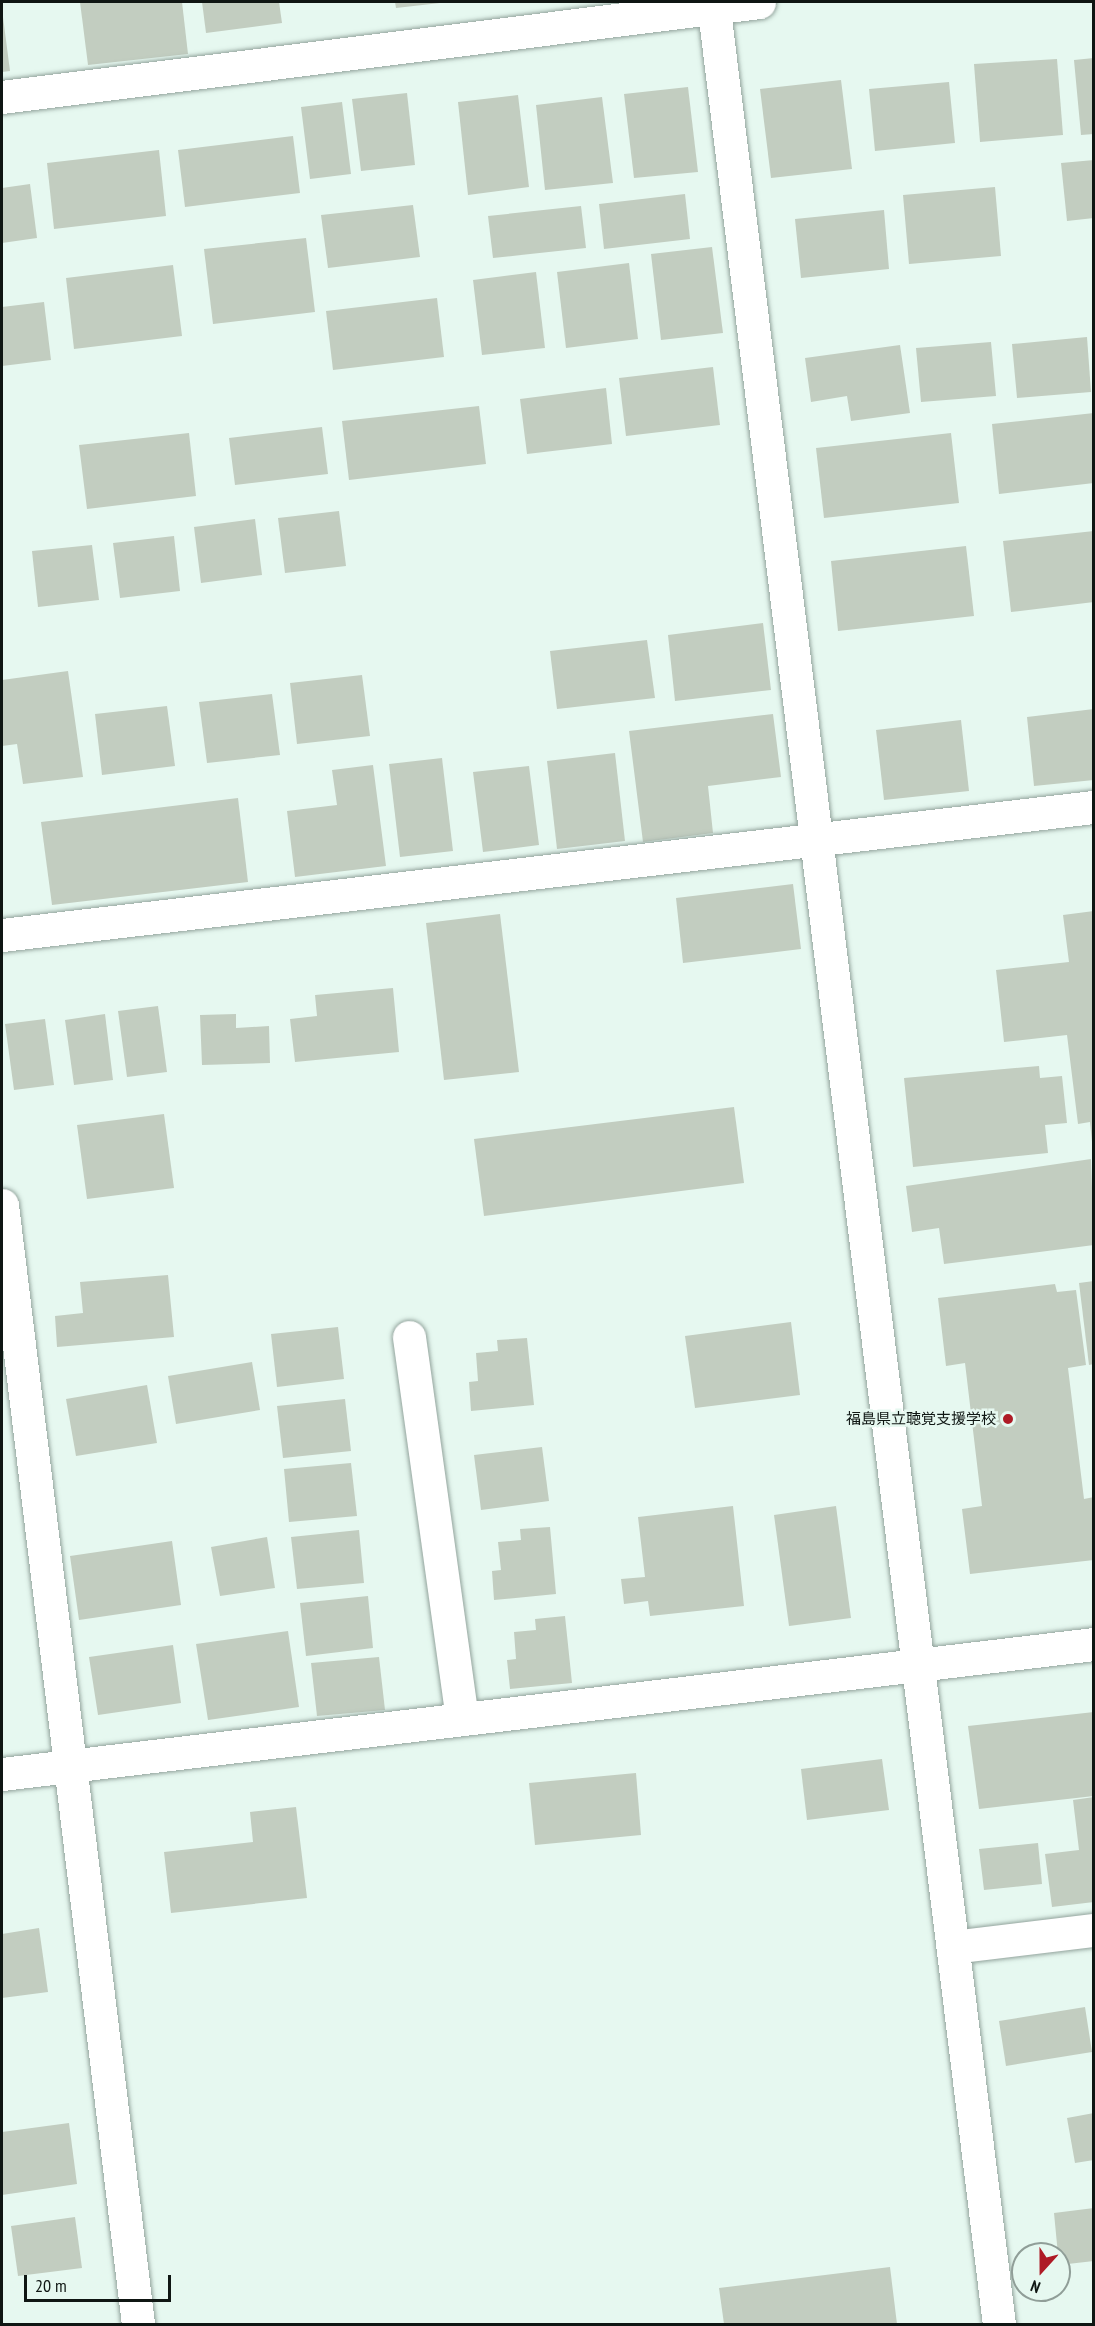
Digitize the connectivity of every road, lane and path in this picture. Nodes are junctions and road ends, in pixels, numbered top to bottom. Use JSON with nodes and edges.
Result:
{"nodes":[{"id":1,"x":759,"y":2,"type":"edge"},
{"id":2,"x":713,"y":4,"type":"edge"},
{"id":3,"x":2,"y":98,"type":"edge"},
{"id":4,"x":1094,"y":807,"type":"edge"},
{"id":5,"x":817,"y":842,"type":"junction"},
{"id":6,"x":2,"y":935,"type":"edge"},
{"id":7,"x":2,"y":1205,"type":"edge"},
{"id":8,"x":409,"y":1337,"type":"dead end"},
{"id":9,"x":1094,"y":1644,"type":"edge"},
{"id":10,"x":919,"y":1666,"type":"junction"},
{"id":11,"x":462,"y":1718,"type":"junction"},
{"id":12,"x":67,"y":1766,"type":"junction"},
{"id":13,"x":2,"y":1774,"type":"edge"},
{"id":14,"x":1094,"y":1930,"type":"edge"},
{"id":15,"x":953,"y":1947,"type":"junction"},
{"id":16,"x":138,"y":2325,"type":"edge"},
{"id":17,"x":999,"y":2325,"type":"edge"}],
"edges":[{"from":1,"to":2,"type":"street"},
{"from":2,"to":3,"type":"street"},
{"from":2,"to":5,"type":"street"},
{"from":4,"to":5,"type":"street"},
{"from":5,"to":6,"type":"street"},
{"from":5,"to":10,"type":"street"},
{"from":7,"to":12,"type":"street"},
{"from":8,"to":11,"type":"street"},
{"from":9,"to":10,"type":"street"},
{"from":10,"to":11,"type":"street"},
{"from":10,"to":15,"type":"street"},
{"from":11,"to":12,"type":"street"},
{"from":12,"to":13,"type":"street"},
{"from":12,"to":16,"type":"street"},
{"from":14,"to":15,"type":"street"},
{"from":15,"to":17,"type":"street"}]}
